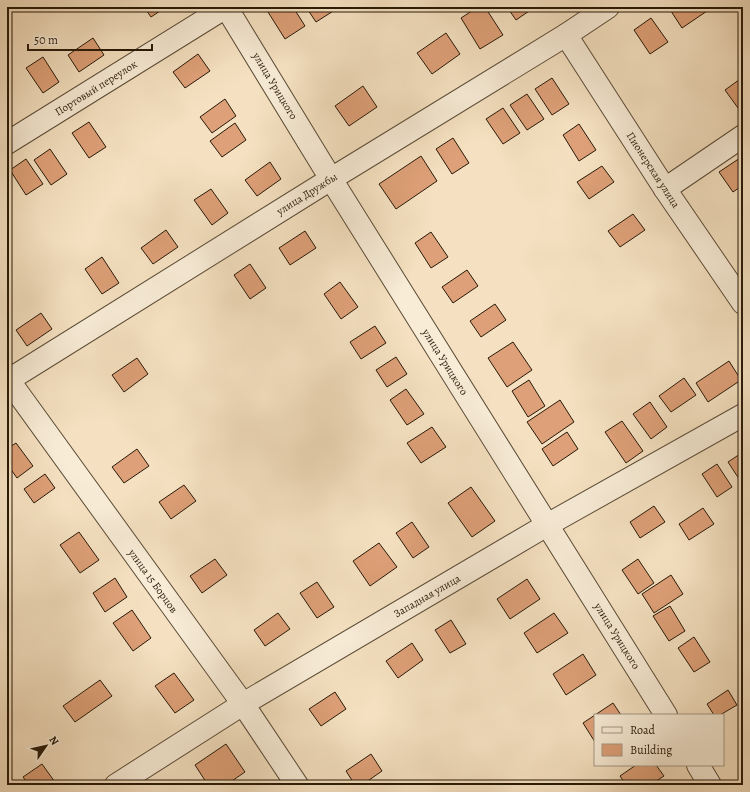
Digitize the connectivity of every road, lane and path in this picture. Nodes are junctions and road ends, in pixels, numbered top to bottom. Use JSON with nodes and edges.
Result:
{"nodes":[{"id":1,"x":226,"y":7,"type":"edge"},
{"id":2,"x":606,"y":8,"type":"edge"},
{"id":3,"x":566,"y":35,"type":"junction"},
{"id":4,"x":743,"y":136,"type":"edge"},
{"id":5,"x":7,"y":144,"type":"edge"},
{"id":6,"x":331,"y":179,"type":"junction"},
{"id":7,"x":665,"y":189,"type":"junction"},
{"id":8,"x":743,"y":303,"type":"edge"},
{"id":9,"x":7,"y":380,"type":"edge"},
{"id":10,"x":743,"y":415,"type":"edge"},
{"id":11,"x":547,"y":525,"type":"junction"},
{"id":12,"x":243,"y":704,"type":"junction"},
{"id":13,"x":665,"y":714,"type":"edge"},
{"id":14,"x":699,"y":766,"type":"edge"},
{"id":15,"x":116,"y":785,"type":"edge"},
{"id":16,"x":297,"y":785,"type":"edge"},
{"id":17,"x":710,"y":785,"type":"edge"}],
"edges":[{"from":1,"to":5,"type":"street","name":"Портовый переулок"},
{"from":1,"to":6,"type":"street","name":"улица Урицкого"},
{"from":2,"to":3,"type":"street","name":"улица Дружбы"},
{"from":3,"to":6,"type":"street","name":"улица Дружбы"},
{"from":3,"to":7,"type":"street","name":"Пионерская улица"},
{"from":4,"to":7,"type":"street"},
{"from":6,"to":9,"type":"street","name":"улица Дружбы"},
{"from":6,"to":11,"type":"street","name":"улица Урицкого"},
{"from":7,"to":8,"type":"street","name":"Пионерская улица"},
{"from":9,"to":12,"type":"street","name":"улица 15 Борцов"},
{"from":10,"to":11,"type":"street","name":"Западная улица"},
{"from":11,"to":12,"type":"street","name":"Западная улица"},
{"from":11,"to":13,"type":"street","name":"улица Урицкого"},
{"from":12,"to":15,"type":"street","name":"Западная улица"},
{"from":12,"to":16,"type":"street","name":"улица 15 Борцов"},
{"from":14,"to":17,"type":"street"}]}
